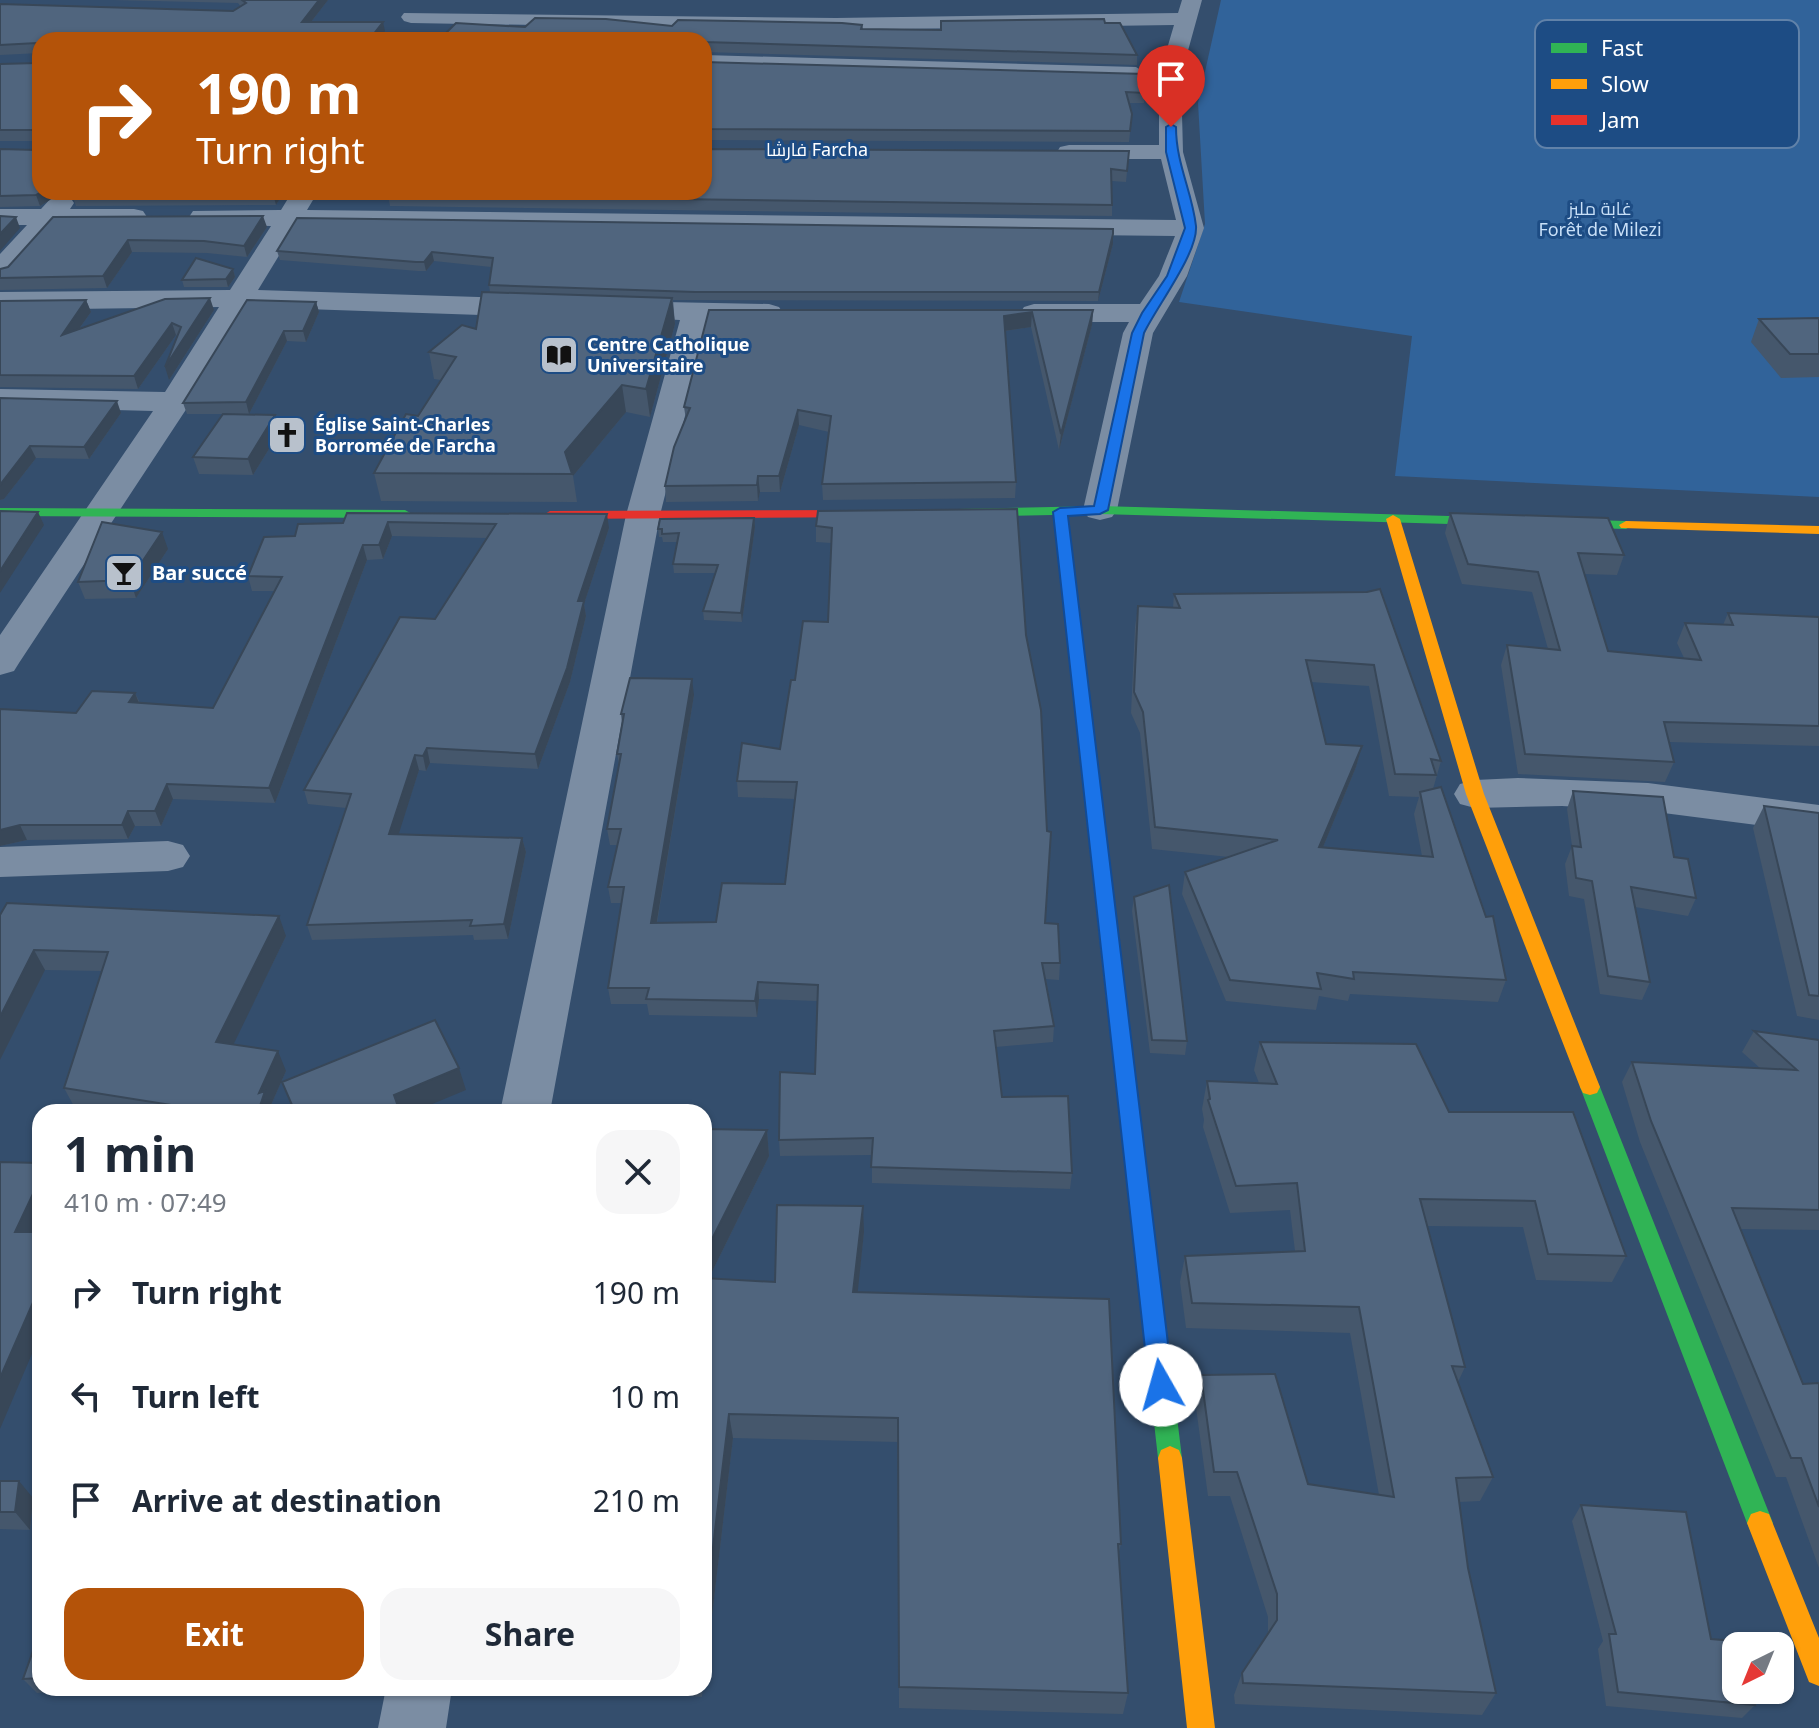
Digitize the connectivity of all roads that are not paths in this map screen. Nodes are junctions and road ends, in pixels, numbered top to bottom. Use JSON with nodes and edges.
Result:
{"nodes":[{"id":1,"x":417,"y":9,"type":"edge"},
{"id":2,"x":1010,"y":10,"type":"edge"},
{"id":3,"x":1190,"y":10,"type":"edge"},
{"id":4,"x":402,"y":32,"type":"edge"},
{"id":5,"x":712,"y":62,"type":"edge"},
{"id":6,"x":1170,"y":76,"type":"junction"},
{"id":7,"x":1047,"y":152,"type":"edge"},
{"id":8,"x":1171,"y":152,"type":"junction"},
{"id":9,"x":63,"y":200,"type":"edge"},
{"id":10,"x":298,"y":204,"type":"edge"},
{"id":11,"x":0,"y":217,"type":"edge"},
{"id":12,"x":49,"y":217,"type":"junction"},
{"id":13,"x":1191,"y":228,"type":"junction"},
{"id":14,"x":0,"y":271,"type":"edge"},
{"id":15,"x":237,"y":298,"type":"junction"},
{"id":16,"x":0,"y":301,"type":"edge"},
{"id":17,"x":696,"y":313,"type":"junction"},
{"id":18,"x":790,"y":313,"type":"edge"},
{"id":19,"x":1007,"y":313,"type":"edge"},
{"id":20,"x":1148,"y":313,"type":"junction"},
{"id":21,"x":0,"y":398,"type":"edge"},
{"id":22,"x":175,"y":402,"type":"junction"},
{"id":23,"x":1100,"y":510,"type":"junction"},
{"id":24,"x":0,"y":512,"type":"edge"},
{"id":25,"x":1060,"y":512,"type":"junction"},
{"id":26,"x":98,"y":513,"type":"junction"},
{"id":27,"x":934,"y":513,"type":"edge"},
{"id":28,"x":425,"y":514,"type":"edge"},
{"id":29,"x":902,"y":514,"type":"edge"},
{"id":30,"x":534,"y":515,"type":"edge"},
{"id":31,"x":643,"y":515,"type":"junction"},
{"id":32,"x":1393,"y":519,"type":"junction"},
{"id":33,"x":1819,"y":530,"type":"edge"},
{"id":34,"x":0,"y":663,"type":"edge"},
{"id":35,"x":1475,"y":794,"type":"junction"},
{"id":36,"x":1819,"y":819,"type":"edge"},
{"id":37,"x":168,"y":856,"type":"dead end"},
{"id":38,"x":0,"y":862,"type":"edge"},
{"id":39,"x":527,"y":1104,"type":"edge"},
{"id":40,"x":1819,"y":1672,"type":"edge"},
{"id":41,"x":418,"y":1696,"type":"edge"},
{"id":42,"x":412,"y":1728,"type":"edge"},
{"id":43,"x":1201,"y":1728,"type":"edge"}],
"edges":[{"from":1,"to":2,"type":"street"},
{"from":1,"to":4,"type":"street"},
{"from":2,"to":3,"type":"street"},
{"from":3,"to":6,"type":"street"},
{"from":5,"to":6,"type":"street"},
{"from":6,"to":8,"type":"street"},
{"from":7,"to":8,"type":"street"},
{"from":8,"to":13,"type":"street"},
{"from":9,"to":12,"type":"street"},
{"from":10,"to":12,"type":"street"},
{"from":10,"to":13,"type":"street"},
{"from":10,"to":15,"type":"street"},
{"from":11,"to":12,"type":"street"},
{"from":12,"to":14,"type":"street"},
{"from":13,"to":20,"type":"street"},
{"from":15,"to":16,"type":"street"},
{"from":15,"to":17,"type":"street"},
{"from":15,"to":22,"type":"street"},
{"from":17,"to":18,"type":"street"},
{"from":17,"to":31,"type":"street"},
{"from":19,"to":20,"type":"street"},
{"from":20,"to":23,"type":"street"},
{"from":21,"to":22,"type":"street"},
{"from":22,"to":26,"type":"street"},
{"from":23,"to":25,"type":"street"},
{"from":23,"to":32,"type":"street"},
{"from":24,"to":26,"type":"street"},
{"from":25,"to":27,"type":"street"},
{"from":25,"to":43,"type":"street"},
{"from":26,"to":28,"type":"street"},
{"from":26,"to":34,"type":"street"},
{"from":29,"to":31,"type":"street"},
{"from":30,"to":31,"type":"street"},
{"from":31,"to":39,"type":"street"},
{"from":32,"to":33,"type":"street"},
{"from":32,"to":35,"type":"street"},
{"from":35,"to":36,"type":"street"},
{"from":35,"to":40,"type":"street"},
{"from":37,"to":38,"type":"street"},
{"from":41,"to":42,"type":"street"}]}
